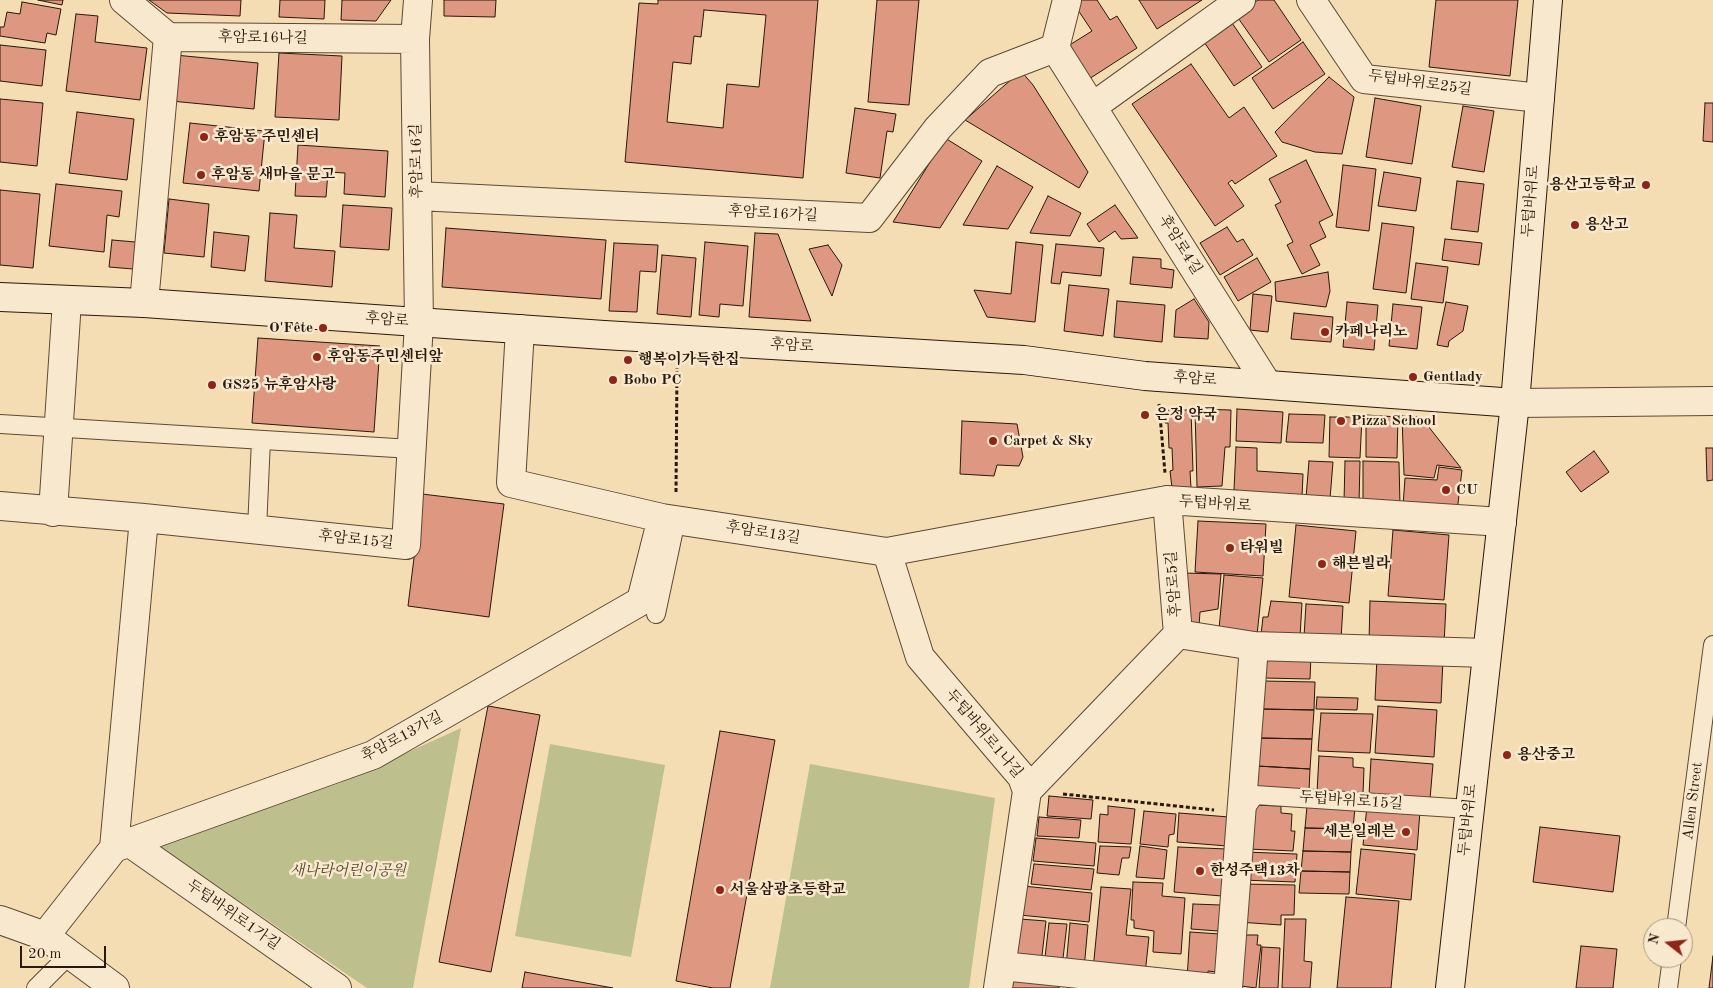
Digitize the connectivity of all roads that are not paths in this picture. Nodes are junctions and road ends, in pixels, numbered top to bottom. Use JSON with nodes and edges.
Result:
{"nodes":[{"id":1,"x":124,"y":0,"type":"edge"},
{"id":2,"x":418,"y":0,"type":"edge"},
{"id":3,"x":1067,"y":0,"type":"edge"},
{"id":4,"x":1241,"y":0,"type":"edge"},
{"id":5,"x":1310,"y":0,"type":"edge"},
{"id":6,"x":1548,"y":0,"type":"edge"},
{"id":7,"x":168,"y":37,"type":"junction"},
{"id":8,"x":415,"y":39,"type":"junction"},
{"id":9,"x":1055,"y":48,"type":"junction"},
{"id":10,"x":1540,"y":98,"type":"junction"},
{"id":11,"x":1092,"y":106,"type":"junction"},
{"id":12,"x":417,"y":196,"type":"junction"},
{"id":13,"x":0,"y":297,"type":"edge"},
{"id":14,"x":67,"y":301,"type":"junction"},
{"id":15,"x":144,"y":303,"type":"junction"},
{"id":16,"x":419,"y":323,"type":"junction"},
{"id":17,"x":520,"y":329,"type":"junction"},
{"id":18,"x":1267,"y":384,"type":"junction"},
{"id":19,"x":1713,"y":401,"type":"edge"},
{"id":20,"x":1515,"y":403,"type":"junction"},
{"id":21,"x":0,"y":424,"type":"edge"},
{"id":22,"x":58,"y":428,"type":"junction"},
{"id":23,"x":261,"y":440,"type":"junction"},
{"id":24,"x":412,"y":449,"type":"junction"},
{"id":25,"x":1167,"y":500,"type":"junction"},
{"id":26,"x":0,"y":506,"type":"edge"},
{"id":27,"x":53,"y":512,"type":"junction"},
{"id":28,"x":144,"y":518,"type":"junction"},
{"id":29,"x":669,"y":519,"type":"junction"},
{"id":30,"x":1502,"y":522,"type":"junction"},
{"id":31,"x":257,"y":529,"type":"junction"},
{"id":32,"x":887,"y":552,"type":"junction"},
{"id":33,"x":656,"y":614,"type":"dead end"},
{"id":34,"x":1178,"y":634,"type":"junction"},
{"id":35,"x":1713,"y":645,"type":"edge"},
{"id":36,"x":1254,"y":646,"type":"junction"},
{"id":37,"x":1487,"y":653,"type":"junction"},
{"id":38,"x":1027,"y":790,"type":"junction"},
{"id":39,"x":1470,"y":809,"type":"junction"},
{"id":40,"x":1242,"y":813,"type":"junction"},
{"id":41,"x":121,"y":845,"type":"junction"},
{"id":42,"x":1677,"y":918,"type":"edge"},
{"id":43,"x":1,"y":923,"type":"edge"},
{"id":44,"x":45,"y":936,"type":"junction"},
{"id":45,"x":70,"y":953,"type":"junction"},
{"id":46,"x":1671,"y":968,"type":"edge"},
{"id":47,"x":1000,"y":977,"type":"edge"},
{"id":48,"x":36,"y":988,"type":"edge"},
{"id":49,"x":115,"y":988,"type":"edge"},
{"id":50,"x":337,"y":988,"type":"edge"},
{"id":51,"x":1214,"y":988,"type":"edge"},
{"id":52,"x":1228,"y":988,"type":"edge"},
{"id":53,"x":1450,"y":988,"type":"edge"},
{"id":54,"x":1668,"y":988,"type":"edge"}],
"edges":[{"from":1,"to":7,"type":"street"},
{"from":2,"to":8,"type":"street","name":"후암로16길"},
{"from":3,"to":9,"type":"street"},
{"from":4,"to":11,"type":"street"},
{"from":5,"to":10,"type":"street","name":"두텁바위로25길"},
{"from":6,"to":10,"type":"street","name":"두텁바위로"},
{"from":7,"to":8,"type":"street","name":"후암로16나길"},
{"from":7,"to":15,"type":"street"},
{"from":8,"to":12,"type":"street","name":"후암로16길"},
{"from":9,"to":11,"type":"street","name":"후암로4길"},
{"from":9,"to":12,"type":"street","name":"후암로16가길"},
{"from":10,"to":20,"type":"street","name":"두텁바위로"},
{"from":11,"to":18,"type":"street","name":"후암로4길"},
{"from":12,"to":16,"type":"street","name":"후암로16길"},
{"from":13,"to":14,"type":"street","name":"후암로"},
{"from":14,"to":15,"type":"street","name":"후암로"},
{"from":14,"to":22,"type":"street"},
{"from":15,"to":16,"type":"street","name":"후암로"},
{"from":16,"to":17,"type":"street","name":"후암로"},
{"from":16,"to":24,"type":"street","name":"후암로15길"},
{"from":17,"to":18,"type":"street","name":"후암로"},
{"from":17,"to":29,"type":"street","name":"후암로13길"},
{"from":18,"to":20,"type":"street","name":"후암로"},
{"from":19,"to":20,"type":"street"},
{"from":20,"to":30,"type":"street","name":"두텁바위로"},
{"from":21,"to":22,"type":"lane"},
{"from":22,"to":23,"type":"lane"},
{"from":22,"to":27,"type":"street"},
{"from":23,"to":24,"type":"lane"},
{"from":23,"to":31,"type":"lane"},
{"from":24,"to":31,"type":"street","name":"후암로15길"},
{"from":25,"to":30,"type":"street","name":"두텁바위로"},
{"from":25,"to":32,"type":"street","name":"후암로13길"},
{"from":25,"to":34,"type":"street","name":"후암로5길"},
{"from":26,"to":27,"type":"street","name":"후암로15길"},
{"from":27,"to":28,"type":"street","name":"후암로15길"},
{"from":28,"to":31,"type":"street","name":"후암로15길"},
{"from":28,"to":41,"type":"street"},
{"from":29,"to":32,"type":"street","name":"후암로13길"},
{"from":29,"to":33,"type":"lane"},
{"from":29,"to":41,"type":"street","name":"후암로13가길"},
{"from":30,"to":37,"type":"street","name":"두텁바위로"},
{"from":32,"to":38,"type":"street","name":"두텁바위로1나길"},
{"from":34,"to":36,"type":"street"},
{"from":34,"to":38,"type":"street","name":"후암로5길"},
{"from":35,"to":42,"type":"lane","name":"Allen Street"},
{"from":36,"to":37,"type":"street"},
{"from":36,"to":40,"type":"street"},
{"from":37,"to":39,"type":"street","name":"두텁바위로"},
{"from":38,"to":47,"type":"street","name":"두텁바위로1나길"},
{"from":39,"to":40,"type":"lane","name":"두텁바위로15길"},
{"from":39,"to":53,"type":"street","name":"두텁바위로"},
{"from":40,"to":52,"type":"street"},
{"from":41,"to":44,"type":"street"},
{"from":41,"to":50,"type":"street","name":"두텁바위로1가길"},
{"from":43,"to":44,"type":"street"},
{"from":44,"to":45,"type":"street"},
{"from":45,"to":48,"type":"lane"},
{"from":45,"to":49,"type":"street"},
{"from":46,"to":54,"type":"lane"},
{"from":47,"to":51,"type":"street"}]}
